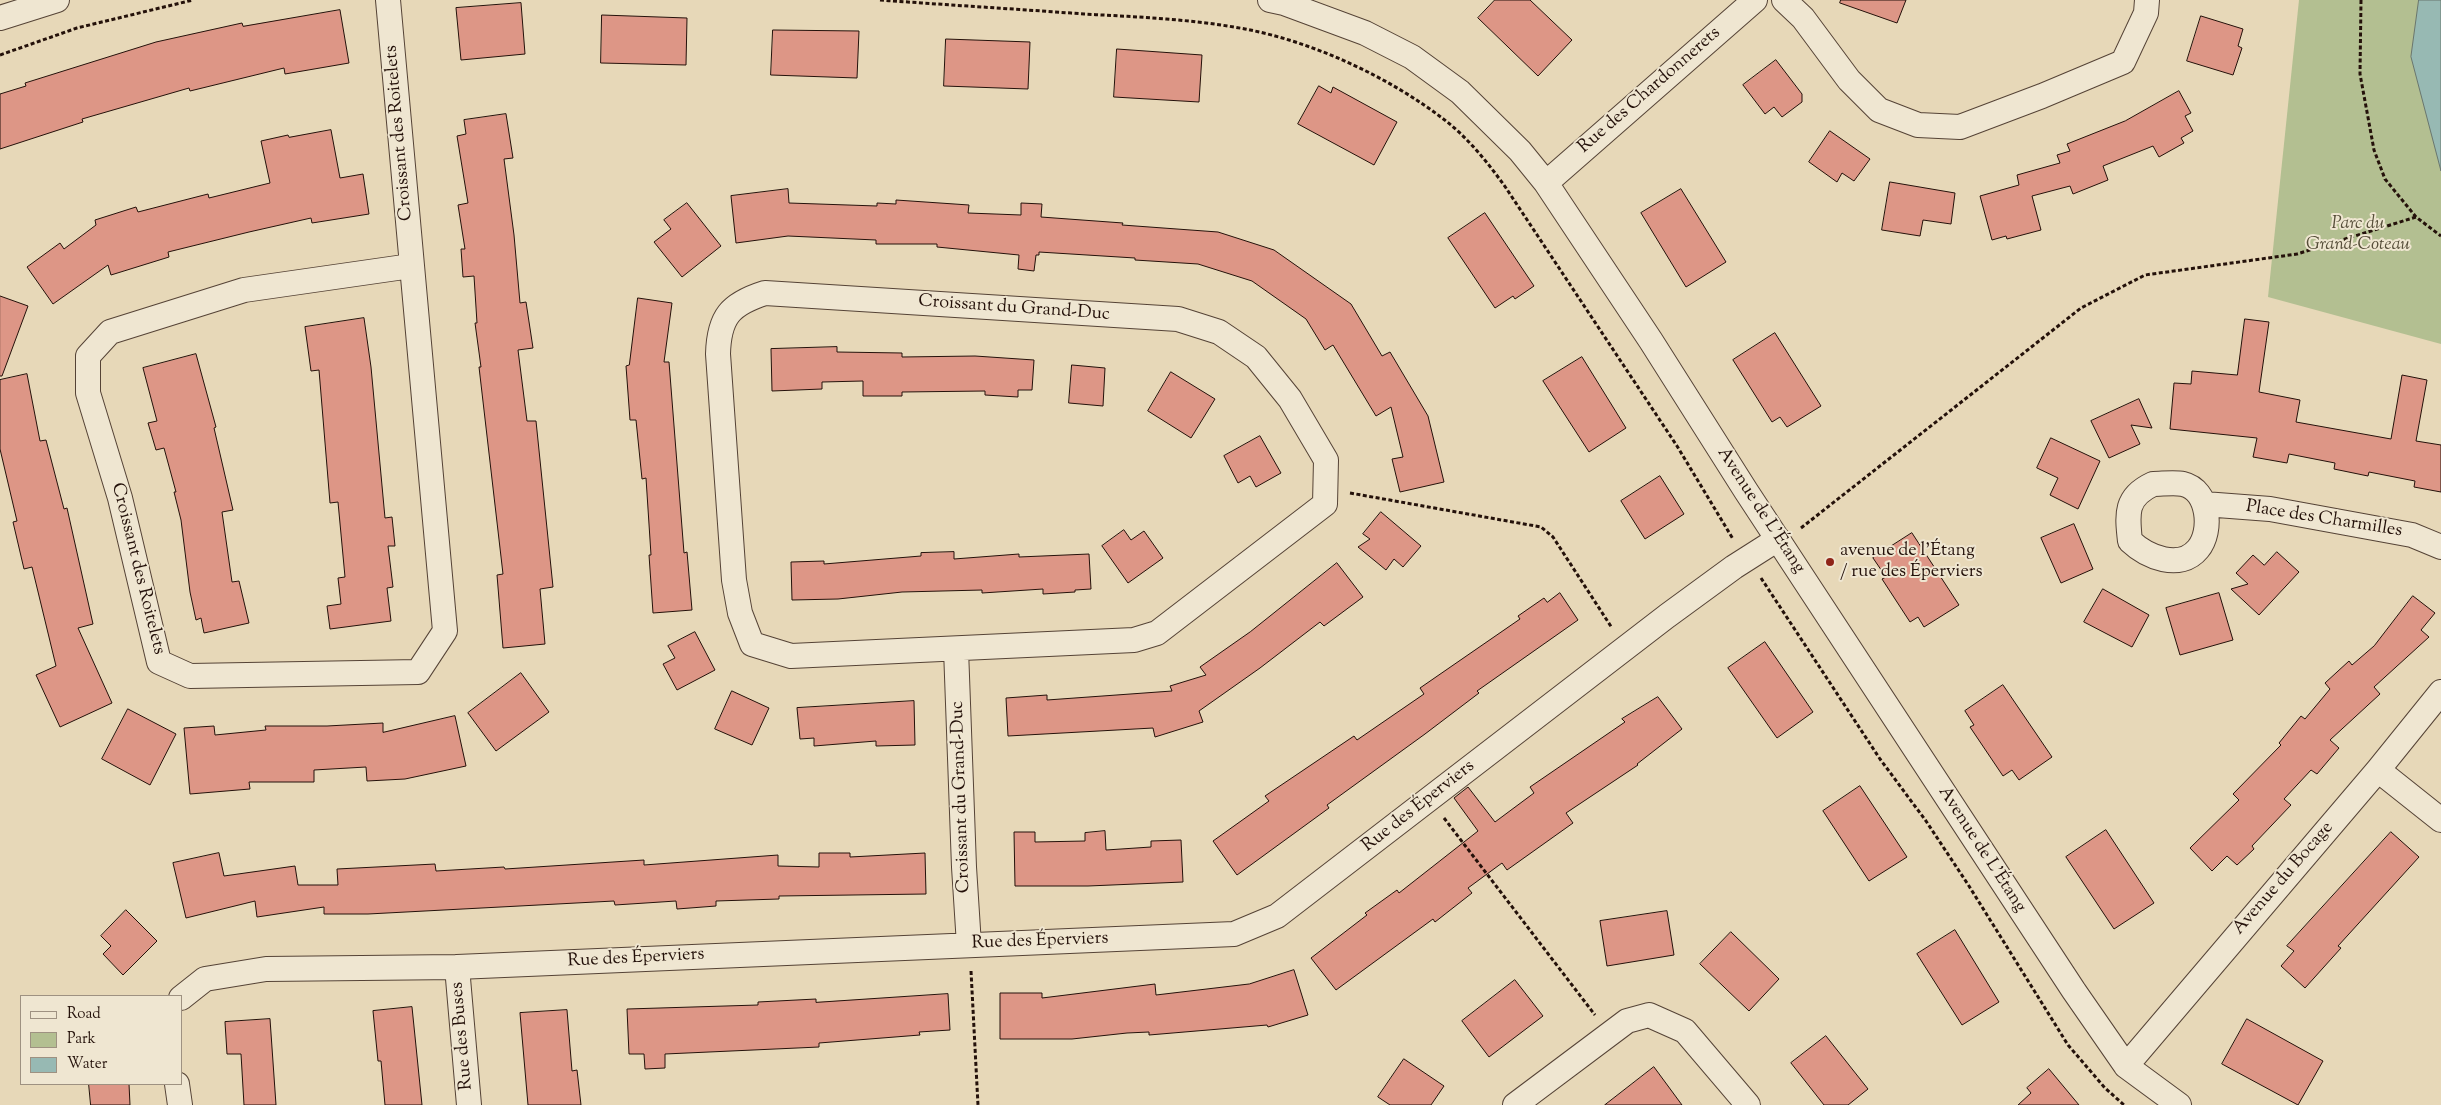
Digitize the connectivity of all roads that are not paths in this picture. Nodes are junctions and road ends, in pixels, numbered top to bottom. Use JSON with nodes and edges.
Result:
{"nodes":[{"id":1,"x":57,"y":0,"type":"edge"},
{"id":2,"x":388,"y":0,"type":"edge"},
{"id":3,"x":1270,"y":0,"type":"edge"},
{"id":4,"x":1754,"y":0,"type":"edge"},
{"id":5,"x":1784,"y":0,"type":"edge"},
{"id":6,"x":2147,"y":0,"type":"edge"},
{"id":7,"x":0,"y":18,"type":"edge"},
{"id":8,"x":1546,"y":183,"type":"junction"},
{"id":9,"x":411,"y":266,"type":"junction"},
{"id":10,"x":2204,"y":504,"type":"dead end"},
{"id":11,"x":1778,"y":539,"type":"junction"},
{"id":12,"x":2441,"y":546,"type":"edge"},
{"id":13,"x":956,"y":649,"type":"junction"},
{"id":14,"x":2441,"y":692,"type":"edge"},
{"id":15,"x":2378,"y":770,"type":"junction"},
{"id":16,"x":2441,"y":820,"type":"edge"},
{"id":17,"x":969,"y":945,"type":"junction"},
{"id":18,"x":457,"y":967,"type":"junction"},
{"id":19,"x":182,"y":997,"type":"edge"},
{"id":20,"x":2126,"y":1066,"type":"junction"},
{"id":21,"x":177,"y":1085,"type":"edge"},
{"id":22,"x":180,"y":1105,"type":"edge"},
{"id":23,"x":470,"y":1105,"type":"edge"},
{"id":24,"x":1514,"y":1105,"type":"edge"},
{"id":25,"x":1748,"y":1105,"type":"edge"},
{"id":26,"x":2179,"y":1105,"type":"edge"}],
"edges":[{"from":1,"to":7,"type":"street"},
{"from":2,"to":9,"type":"street","name":"Croissant des Roitelets"},
{"from":3,"to":8,"type":"street","name":"Avenue de L'Étang"},
{"from":4,"to":8,"type":"street","name":"Rue des Chardonnerets"},
{"from":5,"to":6,"type":"street"},
{"from":8,"to":11,"type":"street","name":"Avenue de L'Étang"},
{"from":9,"to":9,"type":"street","name":"Croissant des Roitelets"},
{"from":10,"to":12,"type":"street","name":"Place des Charmilles"},
{"from":11,"to":17,"type":"street","name":"Rue des Éperviers"},
{"from":11,"to":20,"type":"street","name":"Avenue de L'Étang"},
{"from":13,"to":13,"type":"street","name":"Croissant du Grand-Duc"},
{"from":13,"to":17,"type":"street","name":"Croissant du Grand-Duc"},
{"from":14,"to":15,"type":"street","name":"Avenue du Bocage"},
{"from":15,"to":16,"type":"street"},
{"from":15,"to":20,"type":"street","name":"Avenue du Bocage"},
{"from":17,"to":18,"type":"street","name":"Rue des Éperviers"},
{"from":18,"to":19,"type":"street","name":"Rue des Éperviers"},
{"from":18,"to":23,"type":"street","name":"Rue des Buses"},
{"from":20,"to":26,"type":"street","name":"Avenue de L'Étang"},
{"from":21,"to":22,"type":"street"},
{"from":24,"to":25,"type":"street"}]}
